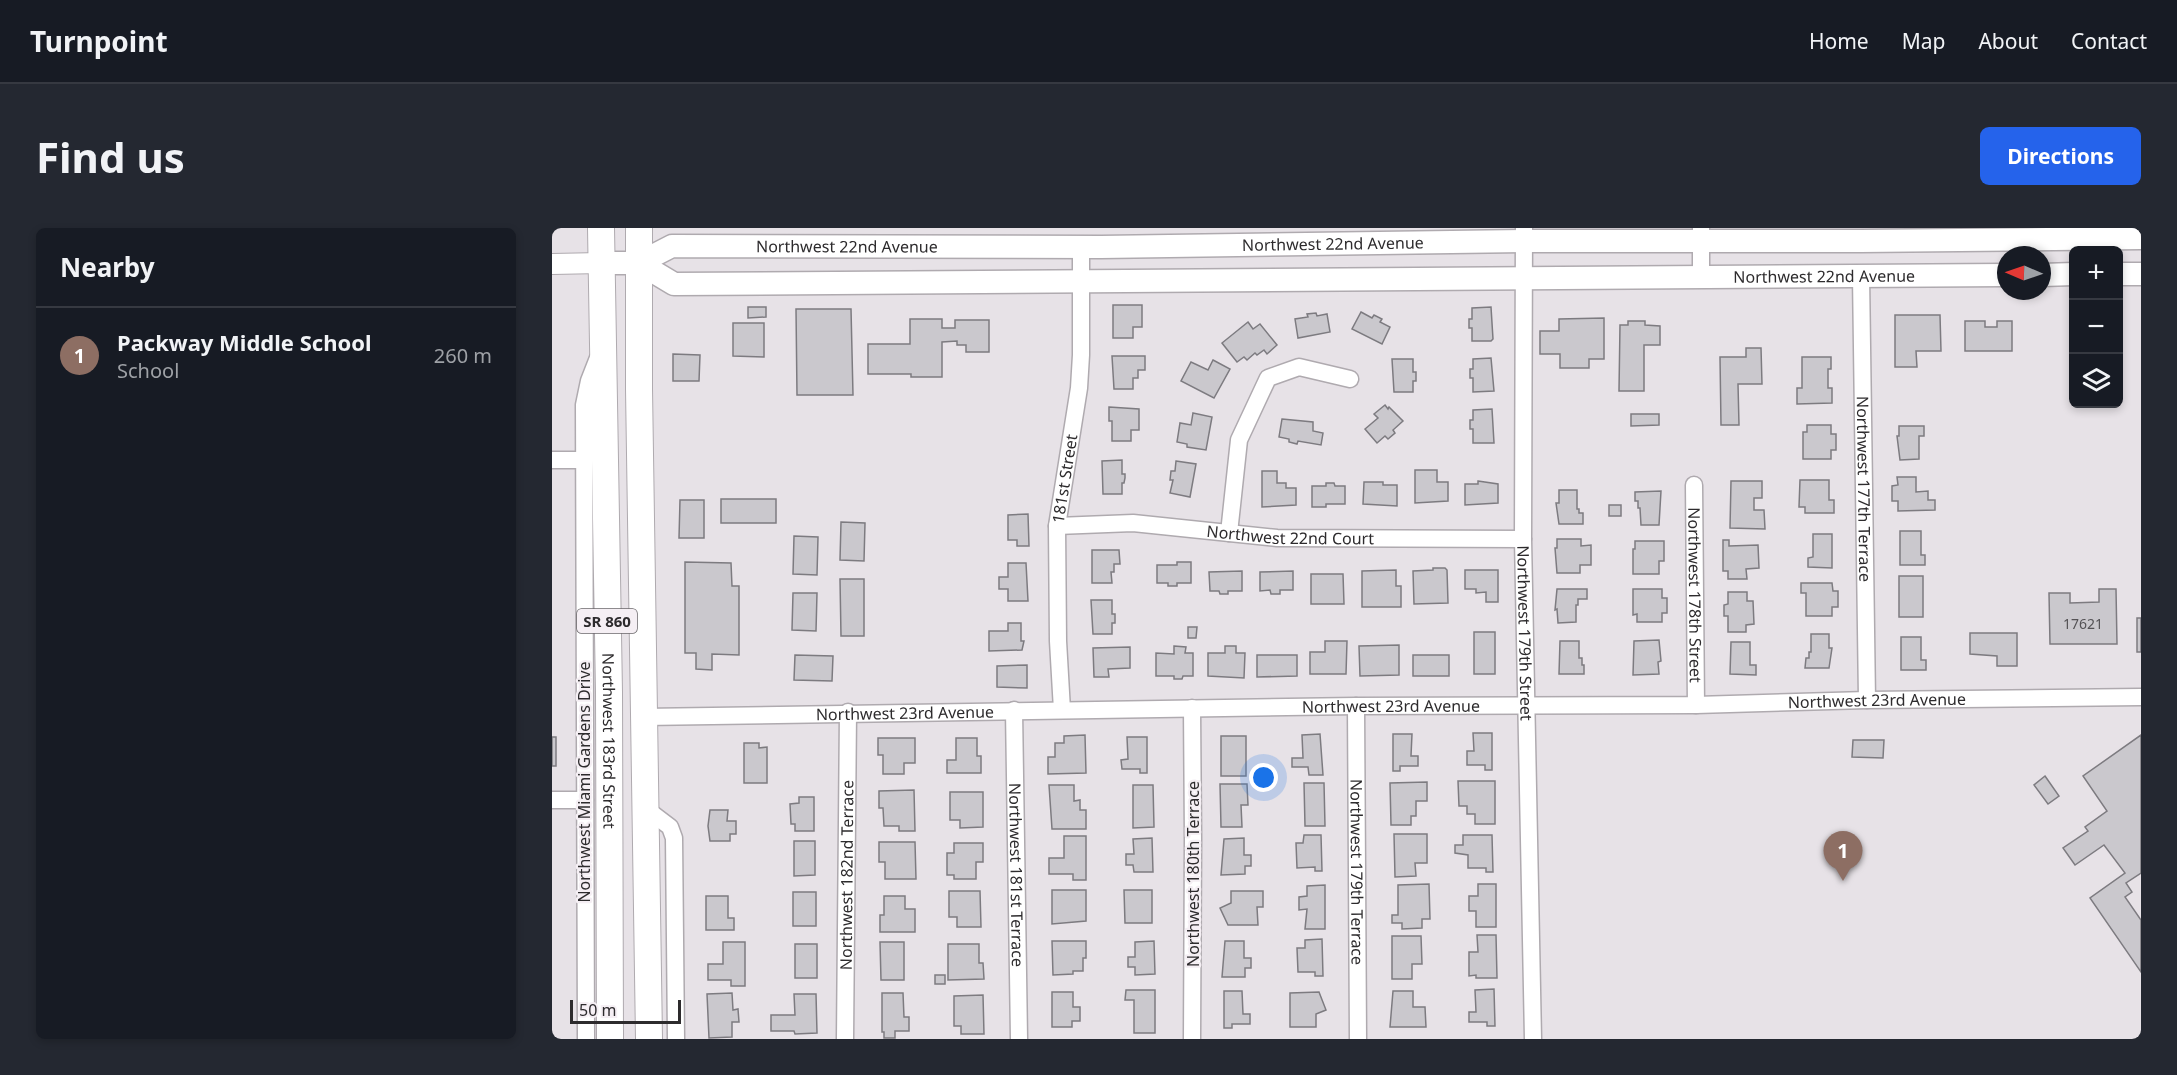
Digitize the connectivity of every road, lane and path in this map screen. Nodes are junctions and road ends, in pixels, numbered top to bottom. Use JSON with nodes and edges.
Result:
{"nodes":[{"id":1,"x":601,"y":228,"type":"edge"},
{"id":2,"x":639,"y":228,"type":"edge"},
{"id":3,"x":1701,"y":234,"type":"edge"},
{"id":4,"x":1524,"y":235,"type":"edge"},
{"id":5,"x":2141,"y":238,"type":"edge"},
{"id":6,"x":948,"y":246,"type":"junction"},
{"id":7,"x":1081,"y":247,"type":"junction"},
{"id":8,"x":601,"y":263,"type":"junction"},
{"id":9,"x":639,"y":263,"type":"junction"},
{"id":10,"x":552,"y":264,"type":"edge"},
{"id":11,"x":2069,"y":274,"type":"edge"},
{"id":12,"x":2123,"y":274,"type":"edge"},
{"id":13,"x":2141,"y":274,"type":"edge"},
{"id":14,"x":1997,"y":275,"type":"edge"},
{"id":15,"x":2051,"y":275,"type":"edge"},
{"id":16,"x":1861,"y":276,"type":"junction"},
{"id":17,"x":1701,"y":277,"type":"junction"},
{"id":18,"x":1525,"y":278,"type":"junction"},
{"id":19,"x":949,"y":281,"type":"junction"},
{"id":20,"x":1081,"y":282,"type":"junction"},
{"id":21,"x":602,"y":349,"type":"junction"},
{"id":22,"x":1350,"y":379,"type":"dead end"},
{"id":23,"x":552,"y":460,"type":"edge"},
{"id":24,"x":583,"y":460,"type":"junction"},
{"id":25,"x":1694,"y":485,"type":"dead end"},
{"id":26,"x":1057,"y":526,"type":"junction"},
{"id":27,"x":1229,"y":533,"type":"junction"},
{"id":28,"x":1523,"y":539,"type":"junction"},
{"id":29,"x":2141,"y":697,"type":"edge"},
{"id":30,"x":1867,"y":700,"type":"junction"},
{"id":31,"x":1696,"y":705,"type":"junction"},
{"id":32,"x":1356,"y":706,"type":"junction"},
{"id":33,"x":1526,"y":707,"type":"junction"},
{"id":34,"x":1192,"y":708,"type":"junction"},
{"id":35,"x":1014,"y":710,"type":"junction"},
{"id":36,"x":1062,"y":710,"type":"junction"},
{"id":37,"x":848,"y":712,"type":"junction"},
{"id":38,"x":643,"y":717,"type":"junction"},
{"id":39,"x":552,"y":800,"type":"edge"},
{"id":40,"x":585,"y":800,"type":"junction"},
{"id":41,"x":645,"y":808,"type":"junction"},
{"id":42,"x":586,"y":1039,"type":"edge"},
{"id":43,"x":610,"y":1039,"type":"edge"},
{"id":44,"x":649,"y":1039,"type":"edge"},
{"id":45,"x":676,"y":1039,"type":"edge"},
{"id":46,"x":845,"y":1039,"type":"edge"},
{"id":47,"x":1019,"y":1039,"type":"edge"},
{"id":48,"x":1192,"y":1039,"type":"edge"},
{"id":49,"x":1358,"y":1039,"type":"edge"},
{"id":50,"x":1533,"y":1039,"type":"edge"}],
"edges":[{"from":1,"to":8,"type":"main road","name":"Northwest 183rd Street","number":"SR 860"},
{"from":2,"to":9,"type":"main road","name":"Northwest 183rd Street","number":"SR 860"},
{"from":3,"to":4,"type":"main road","name":"Northwest 22nd Avenue"},
{"from":3,"to":5,"type":"main road","name":"Northwest 22nd Avenue"},
{"from":3,"to":17,"type":"street"},
{"from":4,"to":7,"type":"main road","name":"Northwest 22nd Avenue"},
{"from":4,"to":18,"type":"street","name":"Northwest 179th Street"},
{"from":6,"to":7,"type":"main road","name":"Northwest 22nd Avenue"},
{"from":6,"to":9,"type":"main road","name":"Northwest 22nd Avenue"},
{"from":6,"to":19,"type":"main road"},
{"from":7,"to":20,"type":"street","name":"181st Street"},
{"from":8,"to":9,"type":"main road","name":"Northwest 22nd Avenue"},
{"from":8,"to":10,"type":"street","name":"Northwest 22nd Avenue"},
{"from":8,"to":21,"type":"main road","name":"Northwest 183rd Street","number":"SR 860"},
{"from":9,"to":19,"type":"main road","name":"Northwest 22nd Avenue"},
{"from":9,"to":38,"type":"main road","name":"Northwest 183rd Street","number":"SR 860"},
{"from":11,"to":15,"type":"main road"},
{"from":12,"to":13,"type":"main road"},
{"from":14,"to":16,"type":"main road","name":"Northwest 22nd Avenue"},
{"from":16,"to":17,"type":"main road","name":"Northwest 22nd Avenue"},
{"from":16,"to":30,"type":"street","name":"Northwest 177th Terrace"},
{"from":17,"to":18,"type":"main road","name":"Northwest 22nd Avenue"},
{"from":18,"to":20,"type":"main road","name":"Northwest 22nd Avenue"},
{"from":18,"to":28,"type":"street","name":"Northwest 179th Street"},
{"from":19,"to":20,"type":"main road","name":"Northwest 22nd Avenue"},
{"from":20,"to":26,"type":"street","name":"181st Street"},
{"from":21,"to":24,"type":"street","name":"Northwest Miami Gardens Drive"},
{"from":21,"to":43,"type":"main road","name":"Northwest 183rd Street","number":"SR 860"},
{"from":22,"to":27,"type":"street"},
{"from":23,"to":24,"type":"street"},
{"from":24,"to":40,"type":"street","name":"Northwest Miami Gardens Drive"},
{"from":25,"to":31,"type":"street","name":"Northwest 178th Street"},
{"from":26,"to":27,"type":"street","name":"Northwest 22nd Court"},
{"from":26,"to":36,"type":"street","name":"181st Street"},
{"from":27,"to":28,"type":"street","name":"Northwest 22nd Court"},
{"from":28,"to":33,"type":"street","name":"Northwest 179th Street"},
{"from":29,"to":30,"type":"street","name":"Northwest 23rd Avenue"},
{"from":30,"to":31,"type":"street","name":"Northwest 23rd Avenue"},
{"from":31,"to":33,"type":"street","name":"Northwest 23rd Avenue"},
{"from":32,"to":33,"type":"street","name":"Northwest 23rd Avenue"},
{"from":32,"to":34,"type":"street","name":"Northwest 23rd Avenue"},
{"from":32,"to":49,"type":"street","name":"Northwest 179th Terrace"},
{"from":33,"to":50,"type":"street","name":"Northwest 179th Street"},
{"from":34,"to":36,"type":"street","name":"Northwest 23rd Avenue"},
{"from":34,"to":48,"type":"street","name":"Northwest 180th Terrace"},
{"from":35,"to":36,"type":"street","name":"Northwest 23rd Avenue"},
{"from":35,"to":37,"type":"street","name":"Northwest 23rd Avenue"},
{"from":35,"to":47,"type":"street","name":"Northwest 181st Terrace"},
{"from":37,"to":38,"type":"street","name":"Northwest 23rd Avenue"},
{"from":37,"to":46,"type":"street","name":"Northwest 182nd Terrace"},
{"from":38,"to":41,"type":"main road","name":"Northwest 183rd Street","number":"SR 860"},
{"from":39,"to":40,"type":"street"},
{"from":40,"to":42,"type":"street","name":"Northwest Miami Gardens Drive"},
{"from":41,"to":44,"type":"main road","name":"Northwest 183rd Street","number":"SR 860"},
{"from":41,"to":45,"type":"street"}]}
